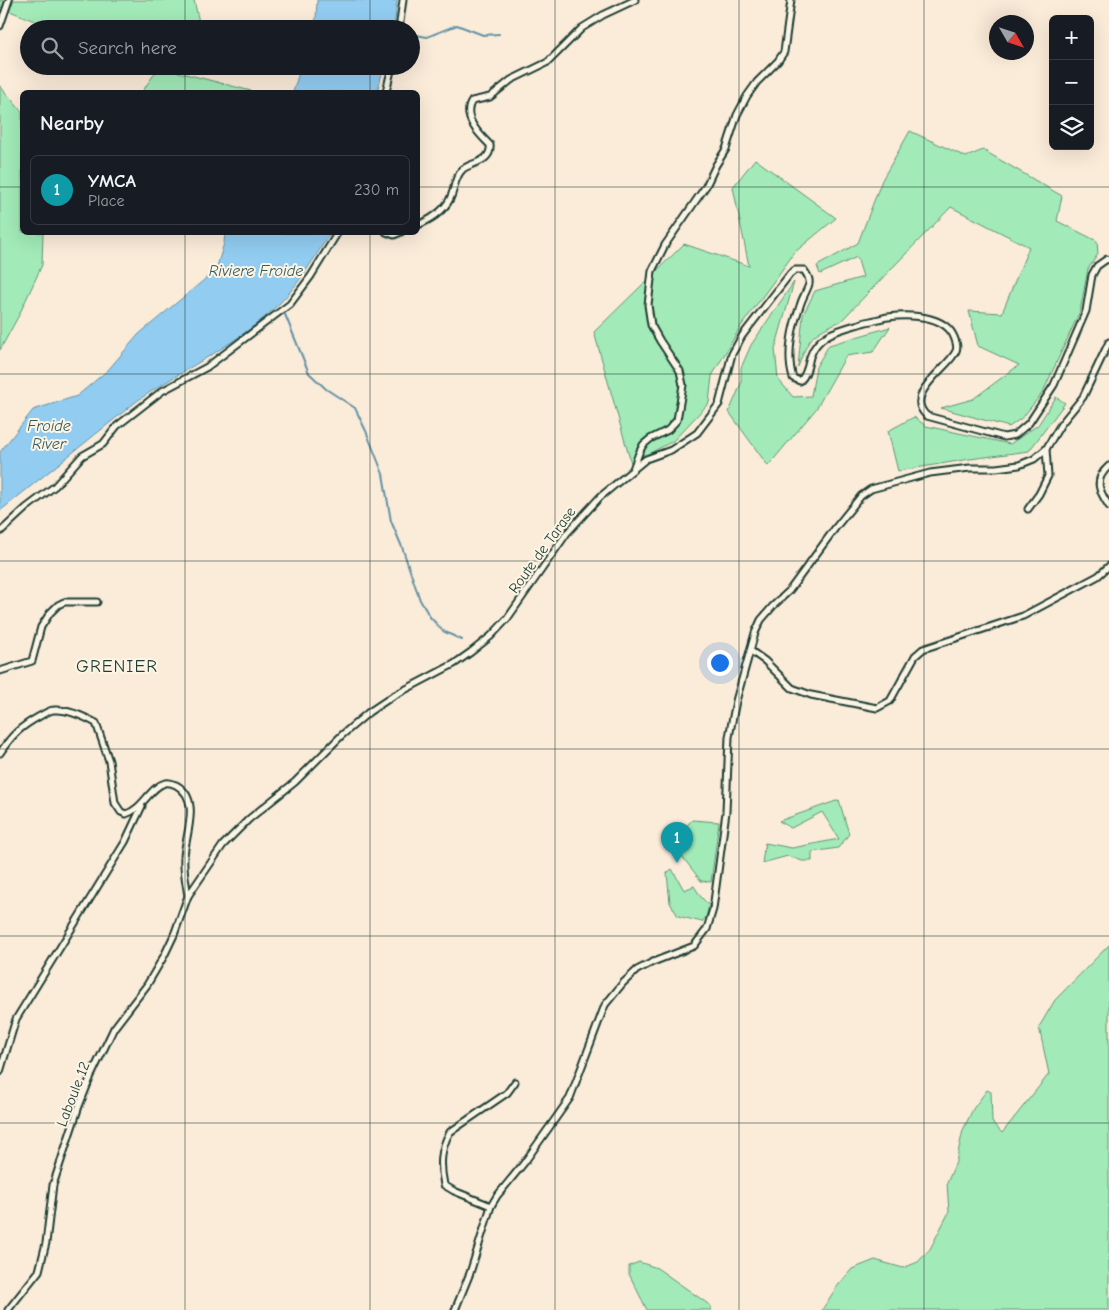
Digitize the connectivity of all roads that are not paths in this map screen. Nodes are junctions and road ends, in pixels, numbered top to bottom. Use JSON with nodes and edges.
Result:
{"nodes":[{"id":1,"x":9,"y":0,"type":"edge"},
{"id":2,"x":403,"y":0,"type":"edge"},
{"id":3,"x":635,"y":0,"type":"edge"},
{"id":4,"x":790,"y":0,"type":"edge"},
{"id":5,"x":400,"y":20,"type":"edge"},
{"id":6,"x":0,"y":26,"type":"edge"},
{"id":7,"x":390,"y":75,"type":"edge"},
{"id":8,"x":386,"y":90,"type":"edge"},
{"id":9,"x":420,"y":224,"type":"edge"},
{"id":10,"x":336,"y":235,"type":"edge"},
{"id":11,"x":1109,"y":260,"type":"edge"},
{"id":12,"x":1109,"y":342,"type":"edge"},
{"id":13,"x":1046,"y":449,"type":"junction"},
{"id":14,"x":1109,"y":466,"type":"edge"},
{"id":15,"x":633,"y":469,"type":"junction"},
{"id":16,"x":1109,"y":506,"type":"edge"},
{"id":17,"x":1028,"y":509,"type":"dead end"},
{"id":18,"x":0,"y":532,"type":"edge"},
{"id":19,"x":1109,"y":566,"type":"edge"},
{"id":20,"x":97,"y":602,"type":"dead end"},
{"id":21,"x":751,"y":651,"type":"junction"},
{"id":22,"x":0,"y":672,"type":"edge"},
{"id":23,"x":0,"y":753,"type":"edge"},
{"id":24,"x":144,"y":801,"type":"junction"},
{"id":25,"x":188,"y":896,"type":"junction"},
{"id":26,"x":0,"y":1072,"type":"edge"},
{"id":27,"x":515,"y":1082,"type":"dead end"},
{"id":28,"x":492,"y":1206,"type":"junction"},
{"id":29,"x":8,"y":1310,"type":"edge"},
{"id":30,"x":455,"y":1310,"type":"edge"}],
"edges":[{"from":1,"to":6,"type":"street"},
{"from":2,"to":5,"type":"street"},
{"from":3,"to":9,"type":"street"},
{"from":4,"to":15,"type":"street"},
{"from":7,"to":8,"type":"street"},
{"from":10,"to":18,"type":"street"},
{"from":11,"to":15,"type":"street","name":"Route de Tarase"},
{"from":12,"to":13,"type":"street"},
{"from":13,"to":17,"type":"street"},
{"from":13,"to":21,"type":"street"},
{"from":14,"to":16,"type":"street"},
{"from":15,"to":25,"type":"street","name":"Route de Tarase"},
{"from":19,"to":21,"type":"street"},
{"from":20,"to":22,"type":"street"},
{"from":21,"to":28,"type":"street"},
{"from":23,"to":24,"type":"street"},
{"from":24,"to":25,"type":"street"},
{"from":24,"to":26,"type":"street"},
{"from":25,"to":29,"type":"street","name":"Laboule 12"},
{"from":27,"to":28,"type":"street"},
{"from":28,"to":30,"type":"street"}]}
